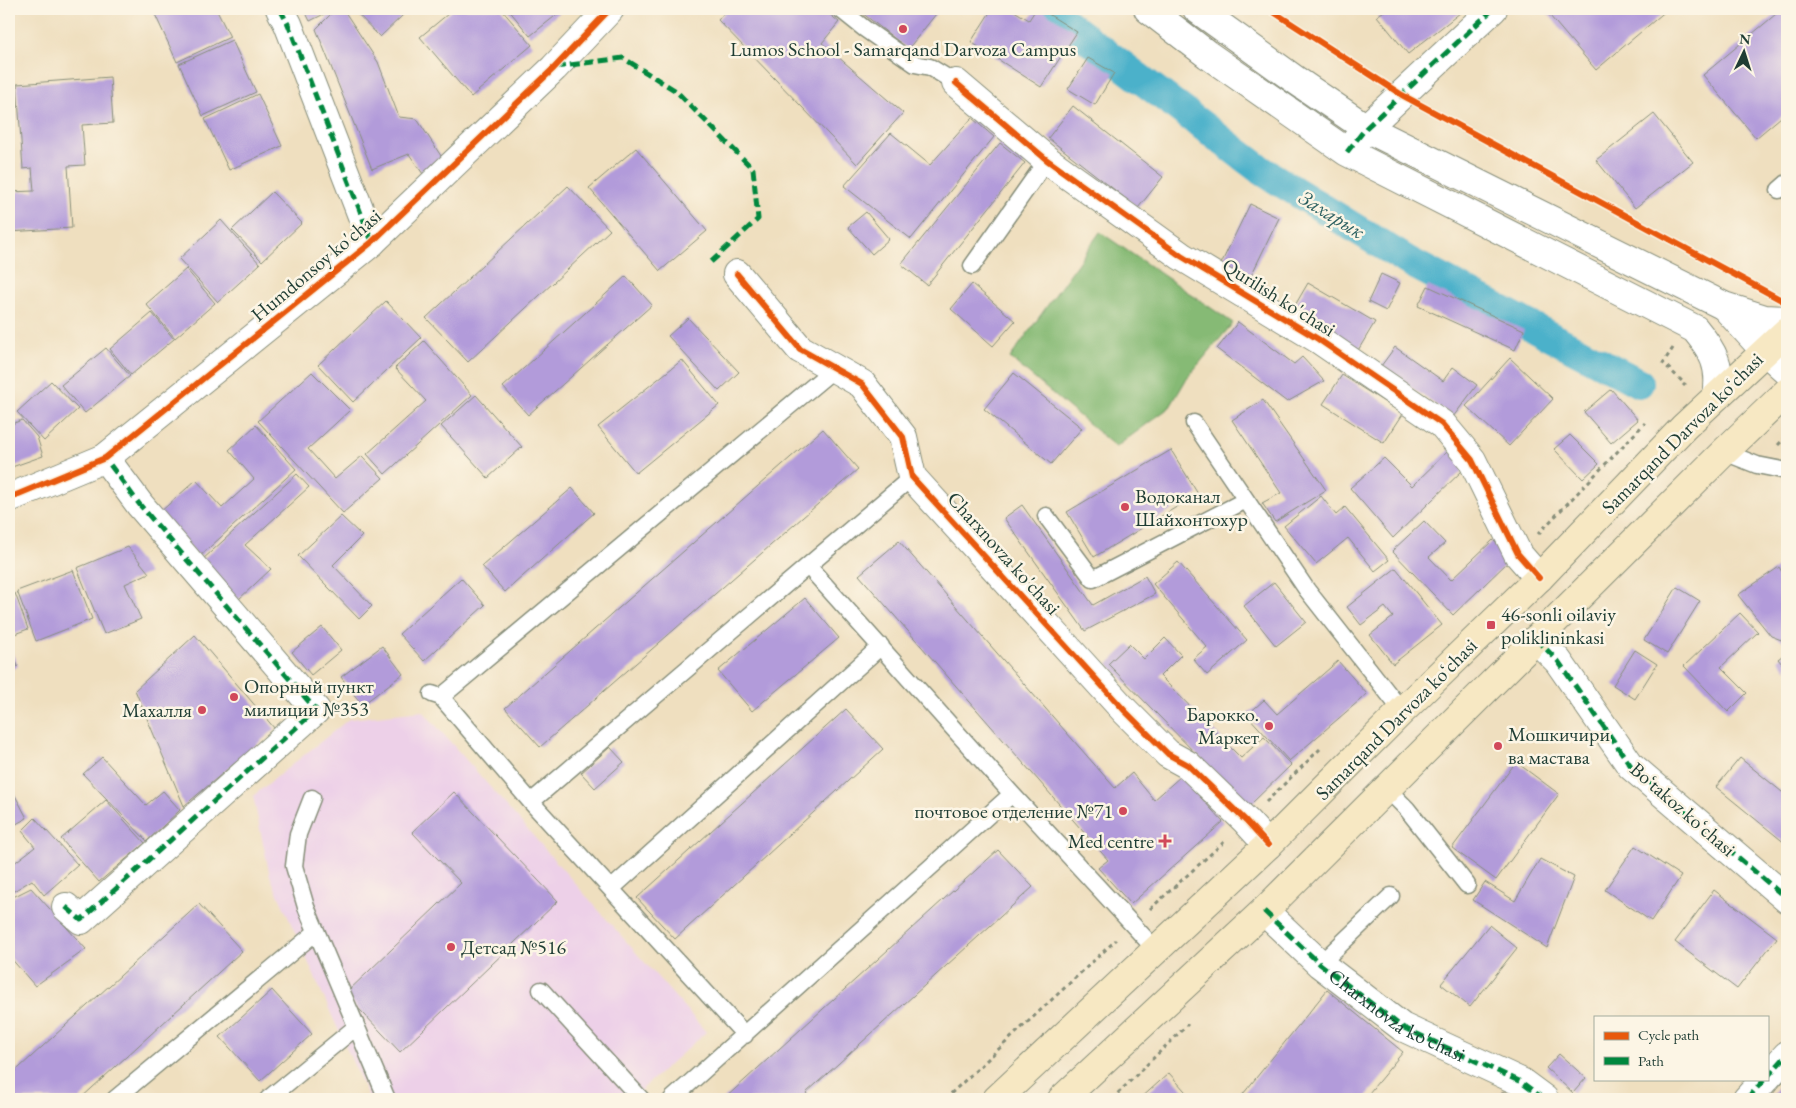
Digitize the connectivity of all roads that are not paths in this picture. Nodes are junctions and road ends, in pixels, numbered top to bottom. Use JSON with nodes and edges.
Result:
{"nodes":[{"id":1,"x":280,"y":9,"type":"edge"},
{"id":2,"x":610,"y":9,"type":"edge"},
{"id":3,"x":840,"y":9,"type":"edge"},
{"id":4,"x":1148,"y":9,"type":"edge"},
{"id":5,"x":1196,"y":9,"type":"edge"},
{"id":6,"x":1493,"y":9,"type":"edge"},
{"id":7,"x":956,"y":83,"type":"joint"},
{"id":8,"x":1366,"y":128,"type":"junction"},
{"id":9,"x":1347,"y":152,"type":"junction"},
{"id":10,"x":1047,"y":160,"type":"junction"},
{"id":11,"x":372,"y":242,"type":"junction"},
{"id":12,"x":972,"y":266,"type":"dead end"},
{"id":13,"x":737,"y":274,"type":"dead end"},
{"id":14,"x":1724,"y":306,"type":"junction"},
{"id":15,"x":1787,"y":320,"type":"edge"},
{"id":16,"x":1787,"y":331,"type":"edge"},
{"id":17,"x":1685,"y":336,"type":"junction"},
{"id":18,"x":1765,"y":351,"type":"junction"},
{"id":19,"x":835,"y":368,"type":"junction"},
{"id":20,"x":1787,"y":371,"type":"edge"},
{"id":21,"x":1787,"y":392,"type":"edge"},
{"id":22,"x":1718,"y":396,"type":"junction"},
{"id":23,"x":1194,"y":423,"type":"dead end"},
{"id":24,"x":1724,"y":452,"type":"junction"},
{"id":25,"x":105,"y":458,"type":"junction"},
{"id":26,"x":1787,"y":470,"type":"edge"},
{"id":27,"x":912,"y":477,"type":"junction"},
{"id":28,"x":9,"y":498,"type":"edge"},
{"id":29,"x":1246,"y":500,"type":"junction"},
{"id":30,"x":1046,"y":516,"type":"dead end"},
{"id":31,"x":808,"y":566,"type":"junction"},
{"id":32,"x":1539,"y":578,"type":"junction"},
{"id":33,"x":1536,"y":639,"type":"junction"},
{"id":34,"x":881,"y":646,"type":"junction"},
{"id":35,"x":1402,"y":711,"type":"junction"},
{"id":36,"x":1386,"y":788,"type":"junction"},
{"id":37,"x":1012,"y":794,"type":"junction"},
{"id":38,"x":312,"y":798,"type":"dead end"},
{"id":39,"x":532,"y":802,"type":"junction"},
{"id":40,"x":1268,"y":845,"type":"junction"},
{"id":41,"x":1466,"y":886,"type":"dead end"},
{"id":42,"x":611,"y":889,"type":"junction"},
{"id":43,"x":1391,"y":896,"type":"dead end"},
{"id":44,"x":1787,"y":899,"type":"edge"},
{"id":45,"x":66,"y":907,"type":"dead end"},
{"id":46,"x":1264,"y":911,"type":"junction"},
{"id":47,"x":316,"y":932,"type":"junction"},
{"id":48,"x":1156,"y":950,"type":"junction"},
{"id":49,"x":1320,"y":964,"type":"junction"},
{"id":50,"x":541,"y":990,"type":"dead end"},
{"id":51,"x":356,"y":1027,"type":"junction"},
{"id":52,"x":745,"y":1035,"type":"junction"},
{"id":53,"x":1787,"y":1055,"type":"edge"},
{"id":54,"x":1768,"y":1076,"type":"edge"},
{"id":55,"x":1764,"y":1080,"type":"edge"},
{"id":56,"x":115,"y":1099,"type":"edge"},
{"id":57,"x":268,"y":1099,"type":"edge"},
{"id":58,"x":387,"y":1099,"type":"edge"},
{"id":59,"x":641,"y":1099,"type":"edge"},
{"id":60,"x":672,"y":1099,"type":"edge"},
{"id":61,"x":997,"y":1099,"type":"edge"},
{"id":62,"x":1062,"y":1099,"type":"edge"},
{"id":63,"x":1544,"y":1099,"type":"edge"},
{"id":64,"x":1747,"y":1099,"type":"edge"}],
"edges":[{"from":1,"to":11,"type":"street","name":"Humdonsoy ko'chasi"},
{"from":2,"to":11,"type":"street","name":"Humdonsoy ko'chasi"},
{"from":3,"to":7,"type":"lane"},
{"from":4,"to":9,"type":"street"},
{"from":5,"to":8,"type":"street"},
{"from":6,"to":8,"type":"street"},
{"from":7,"to":10,"type":"street","name":"Qurilish ko'chasi"},
{"from":8,"to":9,"type":"street"},
{"from":8,"to":14,"type":"street"},
{"from":9,"to":17,"type":"street"},
{"from":10,"to":12,"type":"lane"},
{"from":10,"to":32,"type":"street","name":"Qurilish ko'chasi"},
{"from":11,"to":25,"type":"street","name":"Humdonsoy ko'chasi"},
{"from":13,"to":19,"type":"street","name":"Charxnovza ko'chasi"},
{"from":14,"to":15,"type":"street"},
{"from":14,"to":18,"type":"street"},
{"from":16,"to":18,"type":"main road","name":"Samarqand Darvoza koʻchasi"},
{"from":17,"to":18,"type":"street"},
{"from":17,"to":22,"type":"street"},
{"from":18,"to":20,"type":"street"},
{"from":18,"to":22,"type":"main road","name":"Samarqand Darvoza koʻchasi"},
{"from":19,"to":27,"type":"street","name":"Charxnovza ko'chasi"},
{"from":19,"to":39,"type":"lane"},
{"from":21,"to":24,"type":"main road","name":"Samarqand Darvoza koʻchasi"},
{"from":22,"to":32,"type":"main road","name":"Samarqand Darvoza koʻchasi"},
{"from":23,"to":29,"type":"lane"},
{"from":24,"to":26,"type":"lane"},
{"from":24,"to":33,"type":"main road","name":"Samarqand Darvoza koʻchasi"},
{"from":25,"to":28,"type":"street","name":"Humdonsoy ko'chasi"},
{"from":25,"to":45,"type":"street"},
{"from":27,"to":31,"type":"lane"},
{"from":27,"to":40,"type":"street","name":"Charxnovza ko'chasi"},
{"from":29,"to":30,"type":"lane"},
{"from":29,"to":35,"type":"lane"},
{"from":31,"to":34,"type":"lane"},
{"from":31,"to":39,"type":"lane"},
{"from":32,"to":35,"type":"main road","name":"Samarqand Darvoza koʻchasi"},
{"from":33,"to":36,"type":"main road","name":"Samarqand Darvoza koʻchasi"},
{"from":33,"to":44,"type":"street","name":"Boʻtakoz koʻchasi"},
{"from":34,"to":37,"type":"lane"},
{"from":34,"to":42,"type":"lane"},
{"from":35,"to":40,"type":"main road","name":"Samarqand Darvoza koʻchasi"},
{"from":36,"to":41,"type":"lane"},
{"from":36,"to":46,"type":"main road","name":"Samarqand Darvoza koʻchasi"},
{"from":37,"to":48,"type":"lane"},
{"from":37,"to":52,"type":"lane"},
{"from":38,"to":47,"type":"lane"},
{"from":39,"to":42,"type":"lane"},
{"from":40,"to":48,"type":"main road","name":"Samarqand Darvoza koʻchasi"},
{"from":42,"to":52,"type":"lane"},
{"from":43,"to":49,"type":"lane"},
{"from":46,"to":49,"type":"street","name":"Charxnovza ko'chasi"},
{"from":46,"to":62,"type":"main road","name":"Samarqand Darvoza koʻchasi"},
{"from":47,"to":51,"type":"lane"},
{"from":47,"to":56,"type":"lane"},
{"from":48,"to":61,"type":"main road","name":"Samarqand Darvoza koʻchasi"},
{"from":49,"to":63,"type":"street","name":"Charxnovza ko'chasi"},
{"from":50,"to":59,"type":"lane"},
{"from":51,"to":57,"type":"lane"},
{"from":51,"to":58,"type":"lane"},
{"from":52,"to":60,"type":"lane"},
{"from":53,"to":54,"type":"street"},
{"from":55,"to":64,"type":"street"}]}
